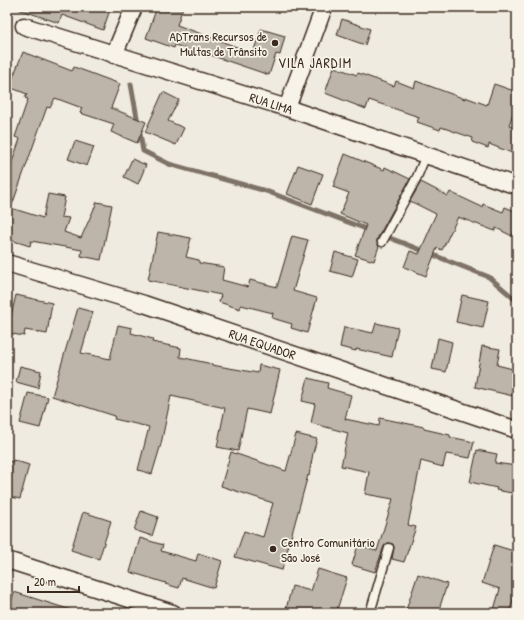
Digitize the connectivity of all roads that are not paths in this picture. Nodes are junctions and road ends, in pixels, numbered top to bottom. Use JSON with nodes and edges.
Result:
{"nodes":[{"id":1,"x":134,"y":7,"type":"edge"},
{"id":2,"x":324,"y":7,"type":"edge"},
{"id":3,"x":24,"y":26,"type":"dead end"},
{"id":4,"x":114,"y":55,"type":"junction"},
{"id":5,"x":287,"y":108,"type":"junction"},
{"id":6,"x":426,"y":155,"type":"junction"},
{"id":7,"x":517,"y":186,"type":"edge"},
{"id":8,"x":382,"y":242,"type":"dead end"},
{"id":9,"x":7,"y":263,"type":"edge"},
{"id":10,"x":517,"y":430,"type":"edge"},
{"id":11,"x":389,"y":548,"type":"dead end"},
{"id":12,"x":7,"y":560,"type":"edge"},
{"id":13,"x":173,"y":613,"type":"edge"},
{"id":14,"x":370,"y":613,"type":"edge"}],
"edges":[{"from":1,"to":4,"type":"street"},
{"from":2,"to":5,"type":"street"},
{"from":3,"to":4,"type":"street","name":"RUA LIMA"},
{"from":4,"to":5,"type":"street","name":"RUA LIMA"},
{"from":5,"to":6,"type":"street","name":"RUA LIMA"},
{"from":6,"to":7,"type":"street","name":"RUA LIMA"},
{"from":6,"to":8,"type":"lane"},
{"from":9,"to":10,"type":"street","name":"RUA EQUADOR"},
{"from":11,"to":14,"type":"lane"},
{"from":12,"to":13,"type":"street"}]}
